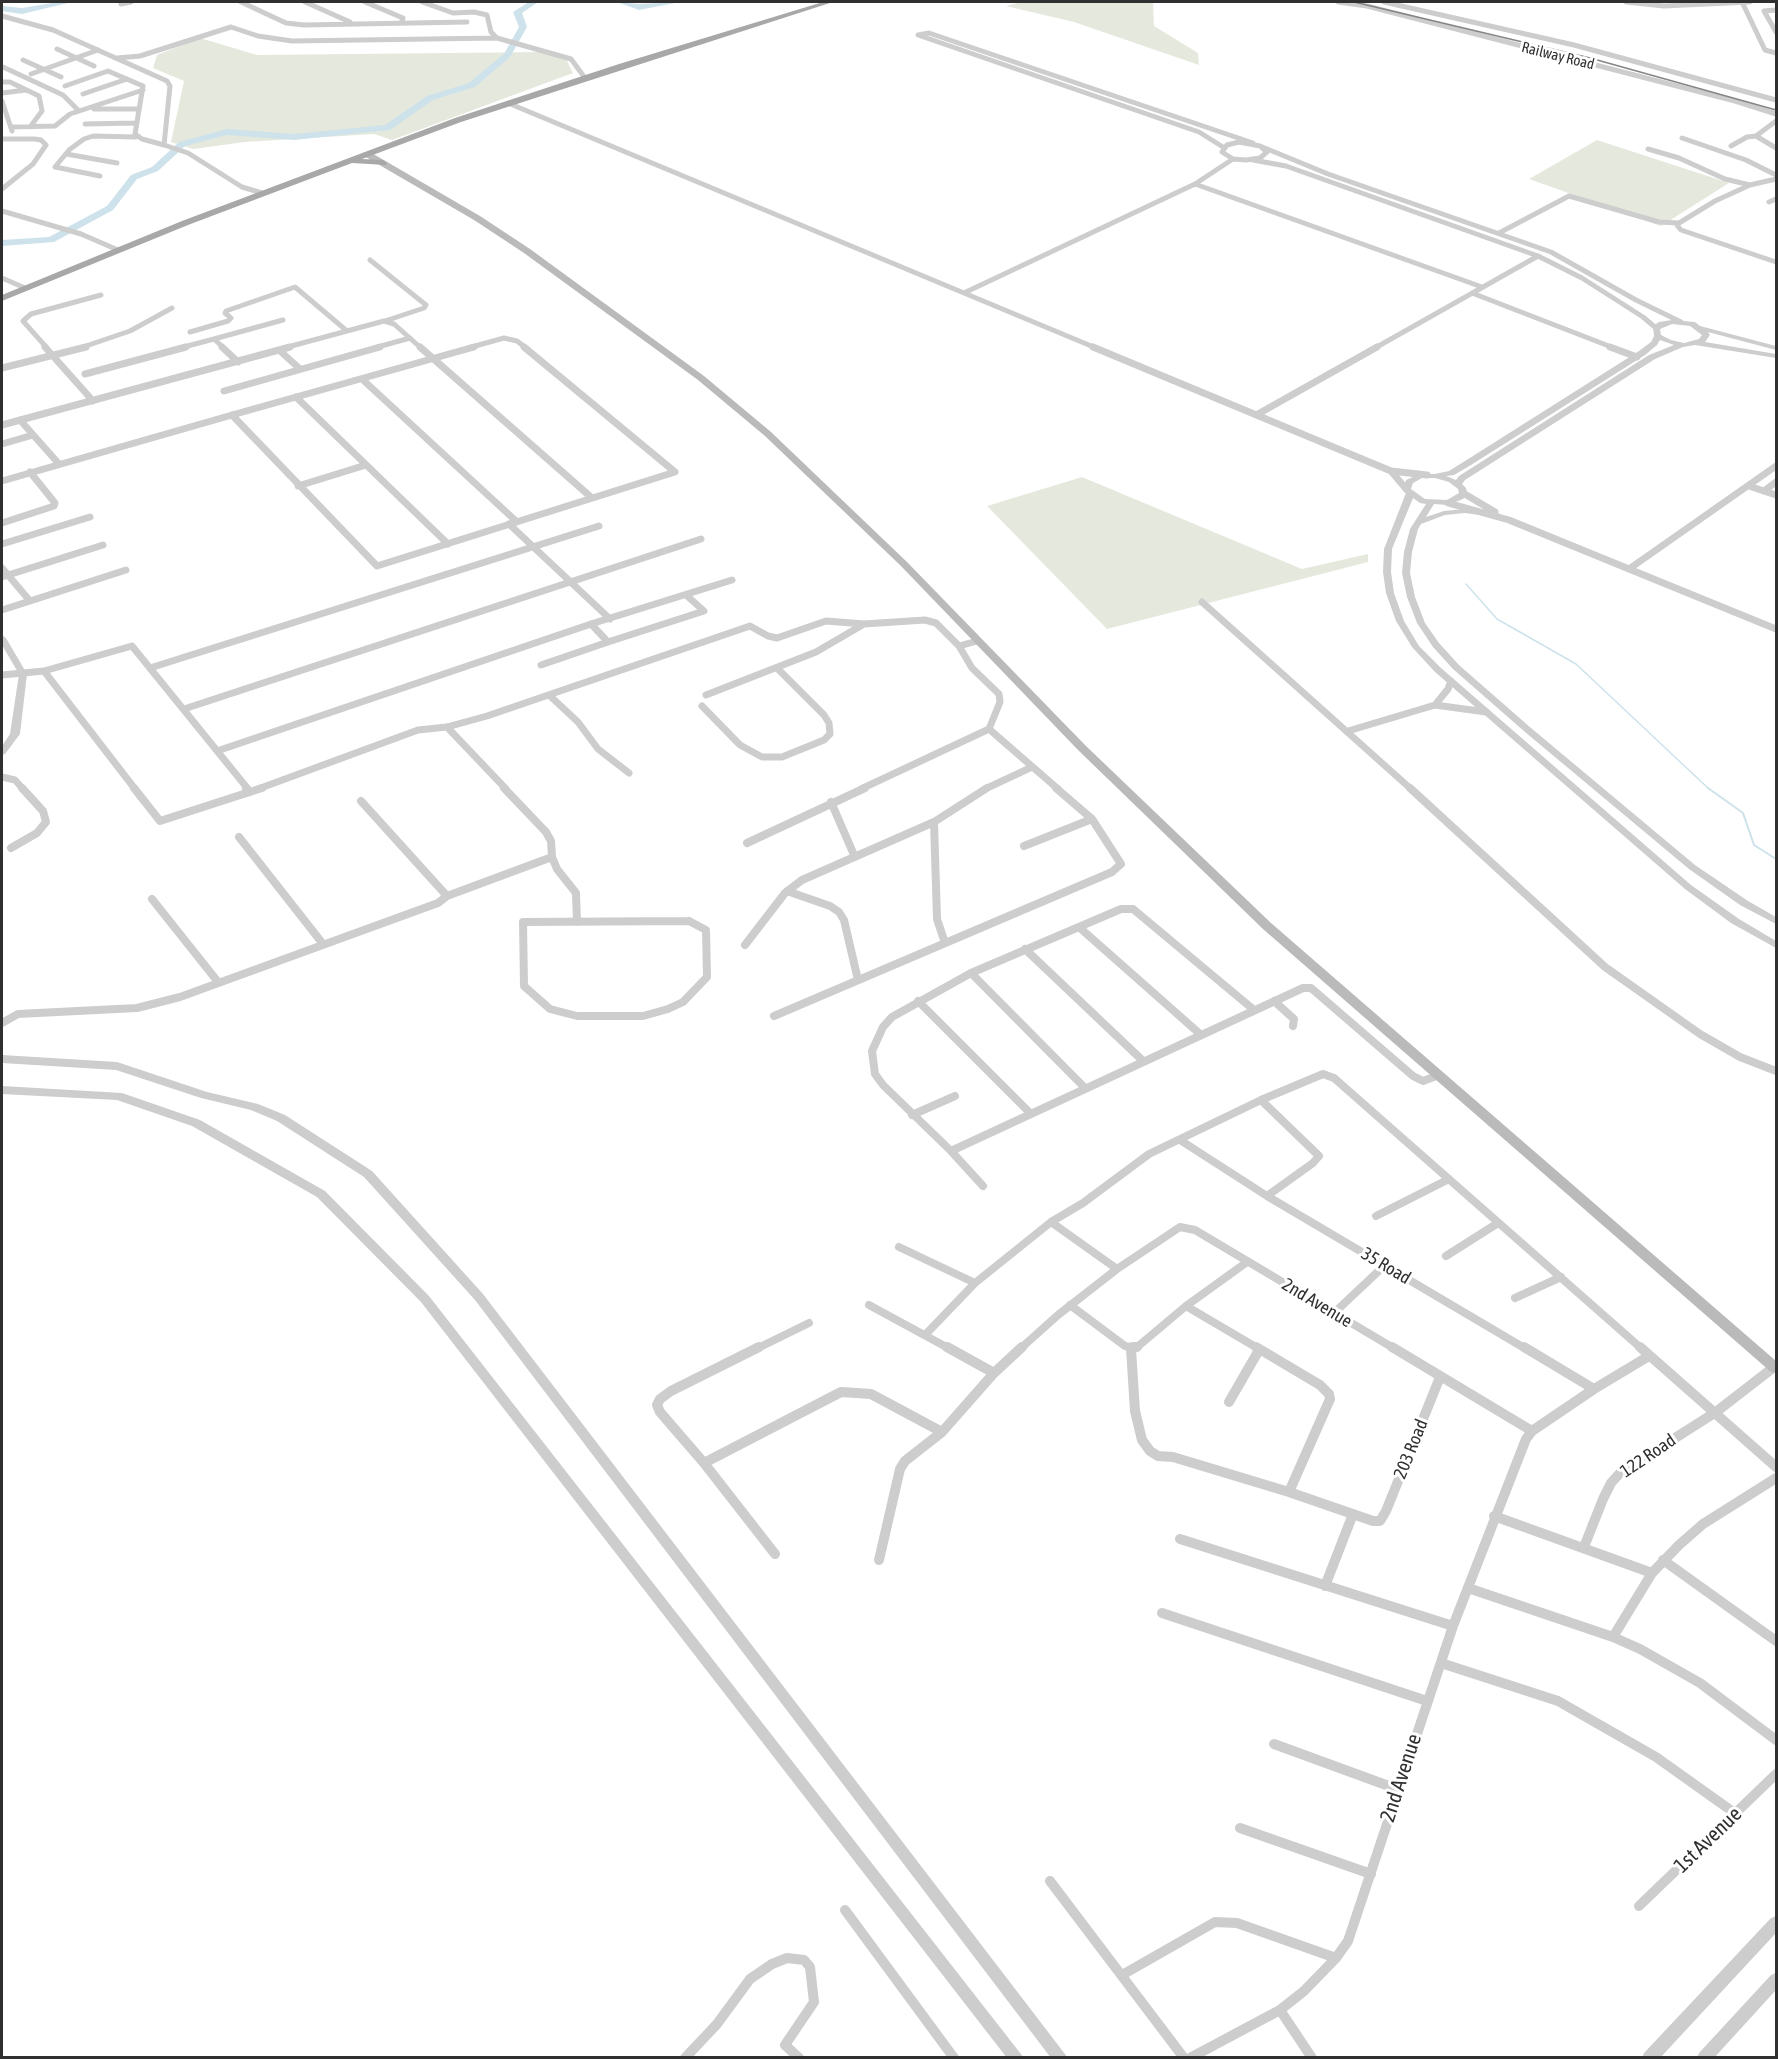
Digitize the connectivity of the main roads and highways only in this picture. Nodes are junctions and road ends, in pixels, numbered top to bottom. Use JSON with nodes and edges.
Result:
{"nodes":[{"id":1,"x":828,"y":2,"type":"edge"},
{"id":2,"x":388,"y":146,"type":"junction"},
{"id":3,"x":367,"y":154,"type":"junction"},
{"id":4,"x":380,"y":161,"type":"junction"},
{"id":5,"x":341,"y":164,"type":"junction"},
{"id":6,"x":2,"y":298,"type":"edge"},
{"id":7,"x":1775,"y":1367,"type":"edge"}],
"edges":[{"from":1,"to":2,"type":"main road"},
{"from":2,"to":3,"type":"main road"},
{"from":2,"to":4,"type":"main road"},
{"from":3,"to":4,"type":"main road"},
{"from":3,"to":5,"type":"main road"},
{"from":4,"to":5,"type":"main road"},
{"from":4,"to":7,"type":"main road"},
{"from":5,"to":6,"type":"main road"}]}
